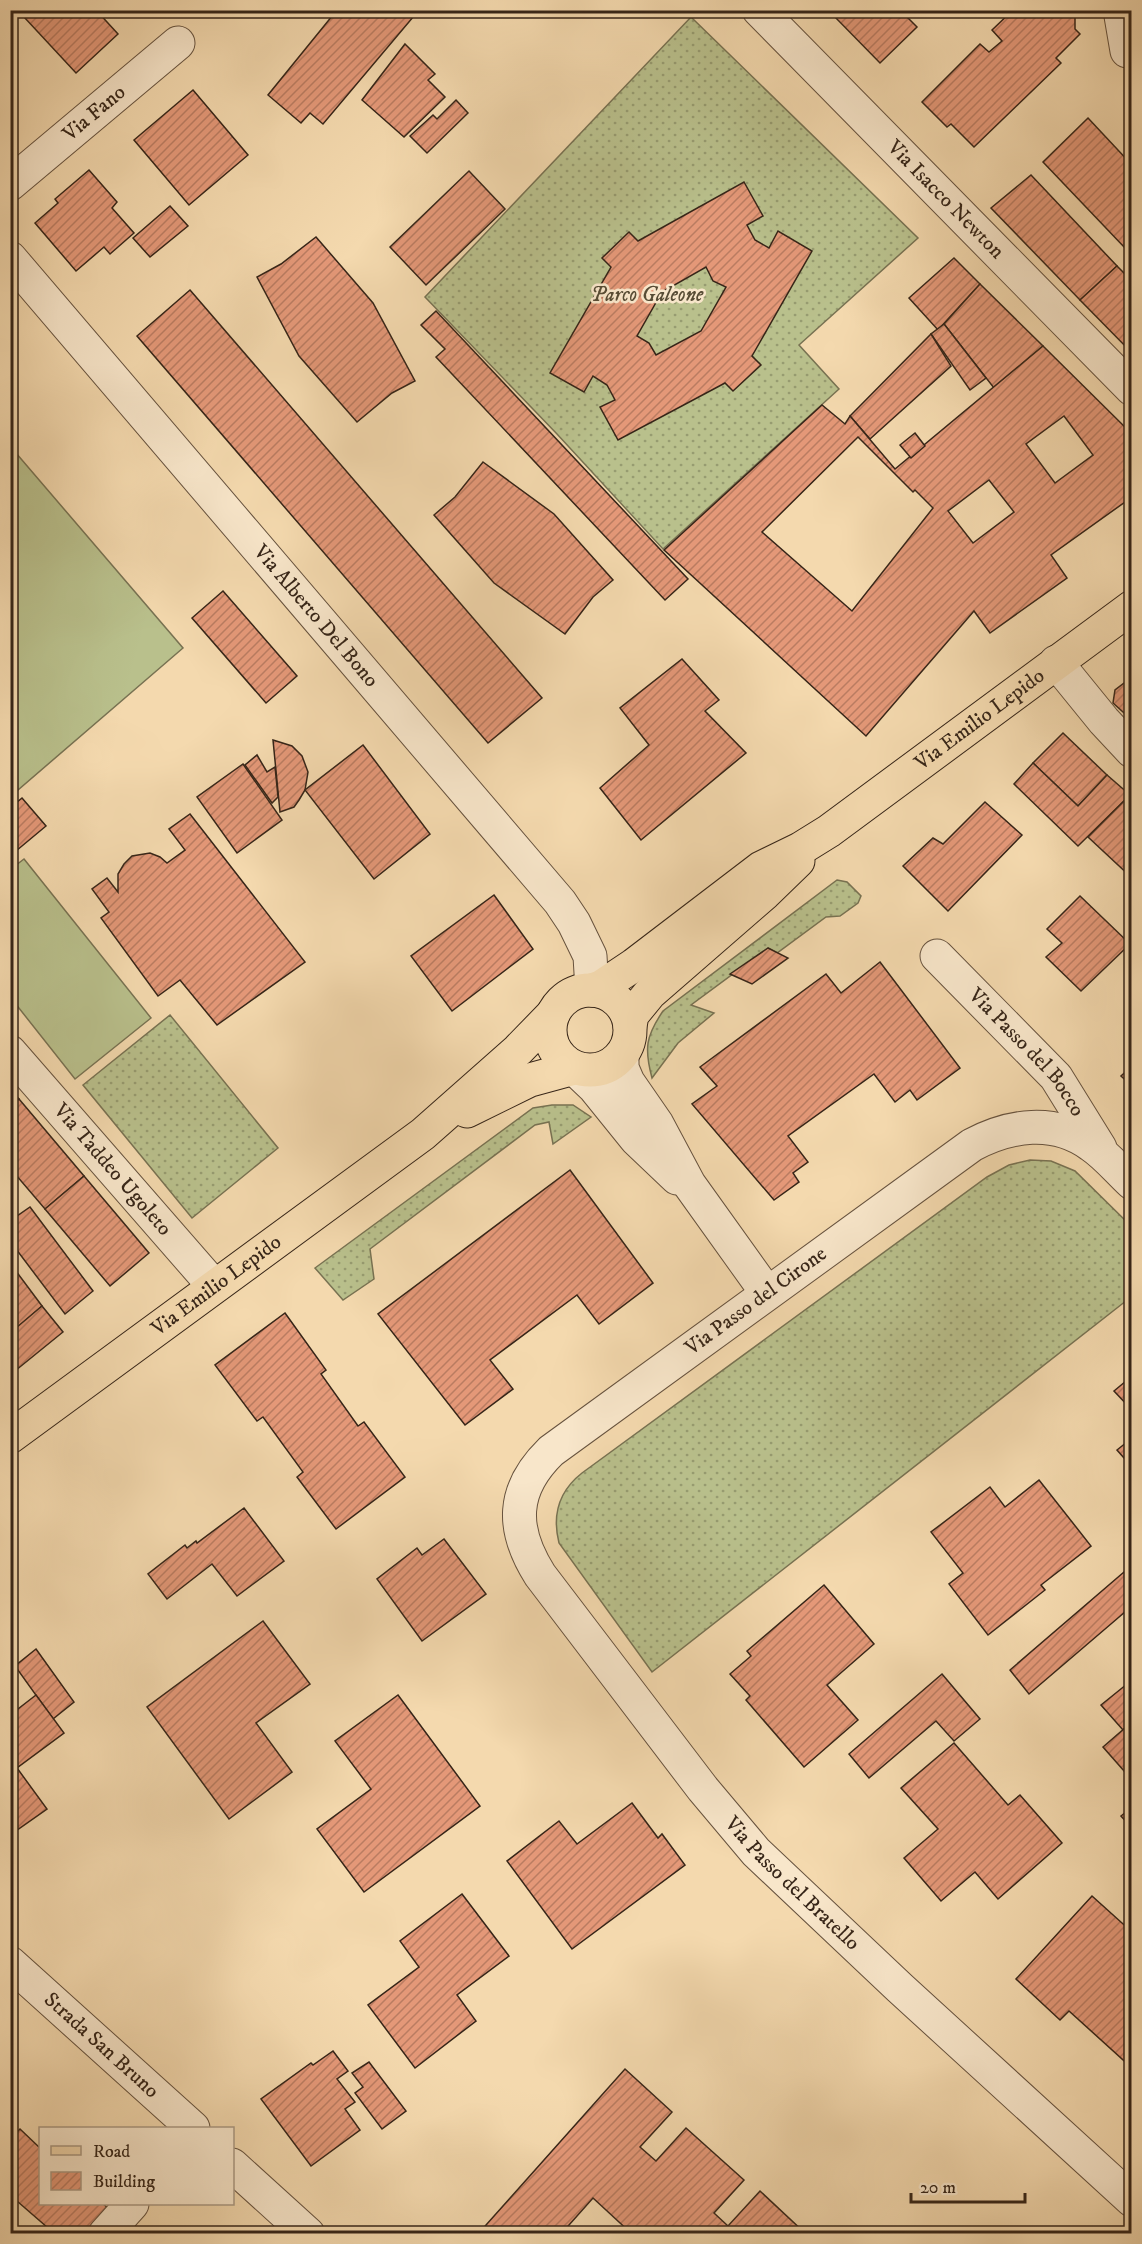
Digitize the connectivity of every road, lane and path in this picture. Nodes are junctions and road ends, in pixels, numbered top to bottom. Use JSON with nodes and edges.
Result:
{"nodes":[{"id":1,"x":759,"y":10,"type":"edge"},
{"id":2,"x":1120,"y":10,"type":"edge"},
{"id":3,"x":178,"y":43,"type":"dead end"},
{"id":4,"x":1127,"y":51,"type":"dead end"},
{"id":5,"x":10,"y":184,"type":"edge"},
{"id":6,"x":10,"y":258,"type":"edge"},
{"id":7,"x":1131,"y":389,"type":"edge"},
{"id":8,"x":1131,"y":607,"type":"edge"},
{"id":9,"x":1056,"y":662,"type":"junction"},
{"id":10,"x":1131,"y":751,"type":"edge"},
{"id":11,"x":829,"y":831,"type":"junction"},
{"id":12,"x":937,"y":956,"type":"dead end"},
{"id":13,"x":592,"y":990,"type":"junction"},
{"id":14,"x":553,"y":1014,"type":"junction"},
{"id":15,"x":626,"y":1040,"type":"junction"},
{"id":16,"x":10,"y":1052,"type":"edge"},
{"id":17,"x":574,"y":1068,"type":"junction"},
{"id":18,"x":1030,"y":1127,"type":"joint"},
{"id":19,"x":423,"y":1134,"type":"junction"},
{"id":20,"x":1106,"y":1157,"type":"junction"},
{"id":21,"x":1131,"y":1183,"type":"edge"},
{"id":22,"x":704,"y":1207,"type":"junction"},
{"id":23,"x":214,"y":1286,"type":"junction"},
{"id":24,"x":766,"y":1293,"type":"junction"},
{"id":25,"x":10,"y":1437,"type":"edge"},
{"id":26,"x":519,"y":1515,"type":"joint"},
{"id":27,"x":10,"y":1963,"type":"edge"},
{"id":28,"x":192,"y":2127,"type":"edge"},
{"id":29,"x":234,"y":2167,"type":"edge"},
{"id":30,"x":1131,"y":2200,"type":"edge"},
{"id":31,"x":131,"y":2205,"type":"edge"},
{"id":32,"x":105,"y":2234,"type":"edge"},
{"id":33,"x":308,"y":2234,"type":"edge"}],
"edges":[{"from":1,"to":7,"type":"street","name":"Via Isacco Newton"},
{"from":2,"to":4,"type":"street"},
{"from":3,"to":5,"type":"street","name":"Via Fano"},
{"from":6,"to":13,"type":"street","name":"Via Alberto Del Bono"},
{"from":8,"to":9,"type":"main road","name":"Via Emilio Lepido"},
{"from":9,"to":10,"type":"street"},
{"from":9,"to":11,"type":"main road","name":"Via Emilio Lepido"},
{"from":11,"to":13,"type":"main road","name":"Via Emilio Lepido"},
{"from":11,"to":15,"type":"main road","name":"Via Emilio Lepido"},
{"from":12,"to":20,"type":"street","name":"Via Passo del Bocco"},
{"from":13,"to":14,"type":"main road","name":"Via Emilio Lepido"},
{"from":13,"to":15,"type":"main road"},
{"from":14,"to":17,"type":"main road"},
{"from":14,"to":19,"type":"main road","name":"Via Emilio Lepido"},
{"from":15,"to":17,"type":"main road","name":"Via Emilio Lepido"},
{"from":15,"to":22,"type":"street"},
{"from":16,"to":23,"type":"street","name":"Via Taddeo Ugoleto"},
{"from":17,"to":19,"type":"main road","name":"Via Emilio Lepido"},
{"from":17,"to":22,"type":"street"},
{"from":18,"to":20,"type":"street","name":"Via Passo del Bocco"},
{"from":18,"to":24,"type":"street","name":"Via Passo del Cirone"},
{"from":19,"to":23,"type":"main road","name":"Via Emilio Lepido"},
{"from":20,"to":21,"type":"street","name":"Via Passo del Bocco"},
{"from":22,"to":24,"type":"street"},
{"from":23,"to":25,"type":"main road","name":"Via Emilio Lepido"},
{"from":24,"to":26,"type":"street","name":"Via Passo del Cirone"},
{"from":26,"to":30,"type":"street","name":"Via Passo del Bratello"},
{"from":27,"to":28,"type":"street","name":"Strada San Bruno"},
{"from":29,"to":33,"type":"street"},
{"from":31,"to":32,"type":"street"}]}
